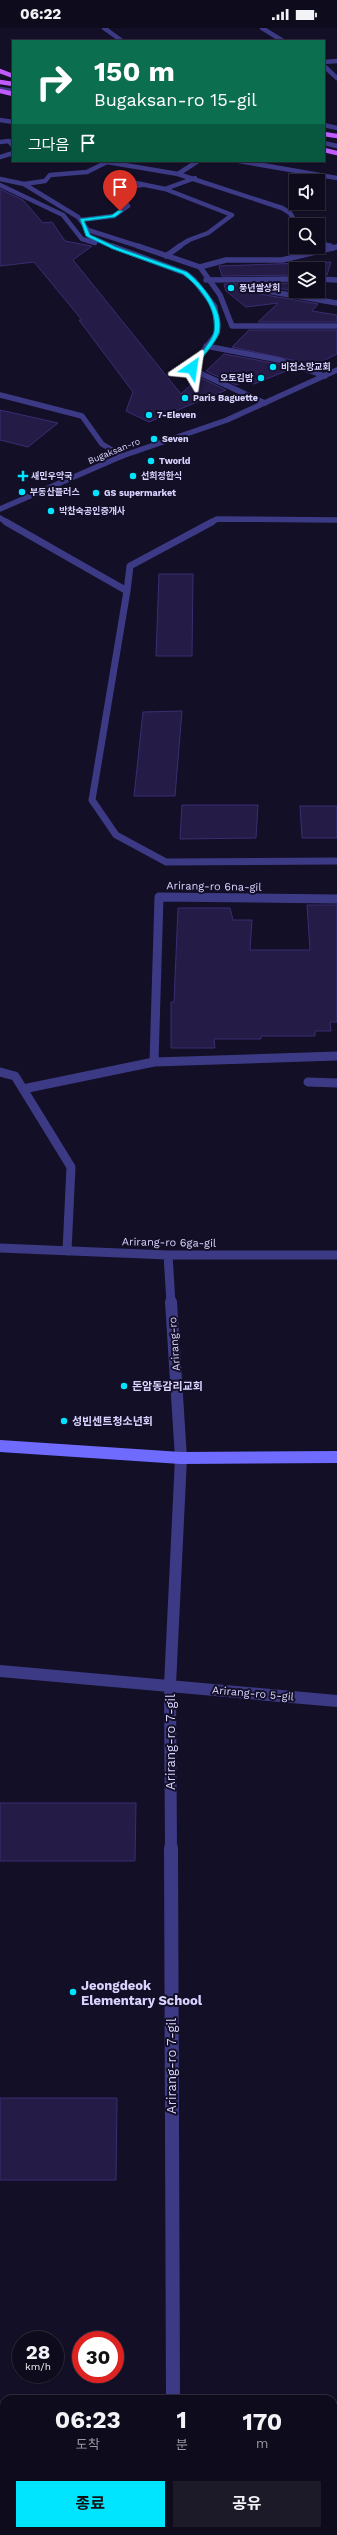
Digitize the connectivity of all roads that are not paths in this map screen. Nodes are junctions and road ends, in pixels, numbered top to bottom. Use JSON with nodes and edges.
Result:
{"nodes":[{"id":1,"x":104,"y":28,"type":"edge"},
{"id":2,"x":262,"y":28,"type":"edge"},
{"id":3,"x":121,"y":40,"type":"edge"},
{"id":4,"x":281,"y":40,"type":"edge"},
{"id":5,"x":337,"y":61,"type":"edge"},
{"id":6,"x":325,"y":64,"type":"edge"},
{"id":7,"x":325,"y":64,"type":"edge"},
{"id":8,"x":325,"y":65,"type":"edge"},
{"id":9,"x":337,"y":69,"type":"edge"},
{"id":10,"x":0,"y":71,"type":"edge"},
{"id":11,"x":12,"y":76,"type":"edge"},
{"id":12,"x":337,"y":78,"type":"edge"},
{"id":13,"x":0,"y":82,"type":"edge"},
{"id":14,"x":12,"y":84,"type":"edge"},
{"id":15,"x":12,"y":88,"type":"edge"},
{"id":16,"x":1,"y":90,"type":"edge"},
{"id":17,"x":12,"y":93,"type":"edge"},
{"id":18,"x":0,"y":120,"type":"edge"},
{"id":19,"x":12,"y":122,"type":"edge"},
{"id":20,"x":325,"y":125,"type":"edge"},
{"id":21,"x":337,"y":128,"type":"edge"},
{"id":22,"x":325,"y":134,"type":"edge"},
{"id":23,"x":337,"y":136,"type":"edge"},
{"id":24,"x":325,"y":139,"type":"edge"},
{"id":25,"x":337,"y":141,"type":"edge"},
{"id":26,"x":0,"y":142,"type":"edge"},
{"id":27,"x":325,"y":143,"type":"edge"},
{"id":28,"x":12,"y":145,"type":"edge"},
{"id":29,"x":337,"y":146,"type":"edge"},
{"id":30,"x":325,"y":150,"type":"edge"},
{"id":31,"x":337,"y":152,"type":"edge"},
{"id":32,"x":12,"y":153,"type":"edge"},
{"id":33,"x":0,"y":157,"type":"edge"},
{"id":34,"x":196,"y":162,"type":"edge"},
{"id":35,"x":245,"y":162,"type":"edge"},
{"id":36,"x":178,"y":174,"type":"junction"},
{"id":37,"x":195,"y":178,"type":"junction"},
{"id":38,"x":337,"y":178,"type":"edge"},
{"id":39,"x":0,"y":179,"type":"edge"},
{"id":40,"x":133,"y":182,"type":"dead end"},
{"id":41,"x":0,"y":184,"type":"edge"},
{"id":42,"x":24,"y":184,"type":"junction"},
{"id":43,"x":142,"y":184,"type":"junction"},
{"id":44,"x":165,"y":189,"type":"junction"},
{"id":45,"x":292,"y":218,"type":"edge"},
{"id":46,"x":81,"y":220,"type":"junction"},
{"id":47,"x":86,"y":227,"type":"junction"},
{"id":48,"x":325,"y":243,"type":"edge"},
{"id":49,"x":335,"y":247,"type":"edge"},
{"id":50,"x":115,"y":248,"type":"junction"},
{"id":51,"x":166,"y":256,"type":"junction"},
{"id":52,"x":200,"y":267,"type":"junction"},
{"id":53,"x":289,"y":279,"type":"edge"},
{"id":54,"x":325,"y":279,"type":"edge"},
{"id":55,"x":194,"y":280,"type":"junction"},
{"id":56,"x":212,"y":280,"type":"junction"},
{"id":57,"x":337,"y":280,"type":"edge"},
{"id":58,"x":241,"y":281,"type":"junction"},
{"id":59,"x":337,"y":303,"type":"edge"},
{"id":60,"x":337,"y":326,"type":"edge"},
{"id":61,"x":206,"y":346,"type":"junction"},
{"id":62,"x":337,"y":370,"type":"edge"},
{"id":63,"x":325,"y":376,"type":"junction"},
{"id":64,"x":0,"y":395,"type":"edge"},
{"id":65,"x":265,"y":403,"type":"junction"},
{"id":66,"x":122,"y":456,"type":"junction"},
{"id":67,"x":0,"y":509,"type":"edge"},
{"id":68,"x":0,"y":518,"type":"edge"},
{"id":69,"x":337,"y":520,"type":"edge"},
{"id":70,"x":127,"y":591,"type":"junction"},
{"id":71,"x":337,"y":861,"type":"edge"},
{"id":72,"x":337,"y":899,"type":"edge"},
{"id":73,"x":337,"y":1056,"type":"edge"},
{"id":74,"x":154,"y":1062,"type":"junction"},
{"id":75,"x":0,"y":1072,"type":"edge"},
{"id":76,"x":308,"y":1082,"type":"dead end"},
{"id":77,"x":337,"y":1083,"type":"edge"},
{"id":78,"x":23,"y":1089,"type":"junction"},
{"id":79,"x":0,"y":1248,"type":"edge"},
{"id":80,"x":67,"y":1251,"type":"junction"},
{"id":81,"x":168,"y":1255,"type":"junction"},
{"id":82,"x":337,"y":1255,"type":"edge"},
{"id":83,"x":0,"y":1446,"type":"edge"},
{"id":84,"x":337,"y":1457,"type":"edge"},
{"id":85,"x":181,"y":1458,"type":"junction"},
{"id":86,"x":0,"y":1671,"type":"edge"},
{"id":87,"x":170,"y":1685,"type":"junction"},
{"id":88,"x":337,"y":1701,"type":"edge"},
{"id":89,"x":173,"y":2395,"type":"edge"}],
"edges":[{"from":1,"to":3,"type":"street"},
{"from":2,"to":4,"type":"street"},
{"from":5,"to":6,"type":"street"},
{"from":7,"to":9,"type":"street"},
{"from":8,"to":12,"type":"street"},
{"from":10,"to":11,"type":"main road"},
{"from":13,"to":14,"type":"main road"},
{"from":15,"to":16,"type":"street"},
{"from":16,"to":17,"type":"main road"},
{"from":18,"to":19,"type":"street"},
{"from":20,"to":21,"type":"street"},
{"from":22,"to":23,"type":"main road"},
{"from":24,"to":25,"type":"street"},
{"from":26,"to":28,"type":"street"},
{"from":27,"to":29,"type":"street"},
{"from":30,"to":31,"type":"main road"},
{"from":32,"to":33,"type":"street"},
{"from":34,"to":36,"type":"street"},
{"from":35,"to":38,"type":"street"},
{"from":36,"to":37,"type":"street"},
{"from":36,"to":42,"type":"street"},
{"from":37,"to":44,"type":"street"},
{"from":37,"to":45,"type":"street"},
{"from":39,"to":42,"type":"street"},
{"from":40,"to":43,"type":"street"},
{"from":41,"to":50,"type":"street"},
{"from":42,"to":46,"type":"street"},
{"from":43,"to":44,"type":"street"},
{"from":43,"to":46,"type":"street"},
{"from":44,"to":51,"type":"street"},
{"from":46,"to":47,"type":"street"},
{"from":47,"to":50,"type":"street"},
{"from":47,"to":51,"type":"street"},
{"from":48,"to":49,"type":"street"},
{"from":49,"to":52,"type":"street"},
{"from":50,"to":55,"type":"street"},
{"from":51,"to":52,"type":"street"},
{"from":52,"to":56,"type":"street"},
{"from":53,"to":58,"type":"street"},
{"from":54,"to":57,"type":"street"},
{"from":55,"to":56,"type":"street"},
{"from":55,"to":61,"type":"street"},
{"from":56,"to":58,"type":"street"},
{"from":56,"to":60,"type":"street"},
{"from":58,"to":59,"type":"street"},
{"from":61,"to":63,"type":"street"},
{"from":61,"to":65,"type":"street"},
{"from":62,"to":63,"type":"street","name":"Bugaksan-ro"},
{"from":63,"to":65,"type":"street","name":"Bugaksan-ro"},
{"from":64,"to":66,"type":"street"},
{"from":65,"to":66,"type":"street","name":"Bugaksan-ro"},
{"from":66,"to":67,"type":"street","name":"Bugaksan-ro"},
{"from":68,"to":70,"type":"street"},
{"from":69,"to":70,"type":"street"},
{"from":70,"to":71,"type":"street"},
{"from":72,"to":74,"type":"street","name":"Arirang-ro 6na-gil"},
{"from":73,"to":74,"type":"street"},
{"from":74,"to":78,"type":"street"},
{"from":75,"to":78,"type":"street"},
{"from":76,"to":77,"type":"street"},
{"from":78,"to":80,"type":"street"},
{"from":79,"to":80,"type":"street","name":"Arirang-ro 6ga-gil"},
{"from":80,"to":81,"type":"street","name":"Arirang-ro 6ga-gil"},
{"from":81,"to":82,"type":"street","name":"Arirang-ro 6ga-gil"},
{"from":81,"to":85,"type":"street","name":"Arirang-ro"},
{"from":83,"to":85,"type":"main road"},
{"from":84,"to":85,"type":"main road"},
{"from":85,"to":87,"type":"street","name":"Arirang-ro 7-gil"},
{"from":86,"to":87,"type":"street","name":"Arirang-ro 7-gil"},
{"from":87,"to":88,"type":"street","name":"Arirang-ro 5-gil"},
{"from":87,"to":89,"type":"street","name":"Arirang-ro 7-gil"}]}
